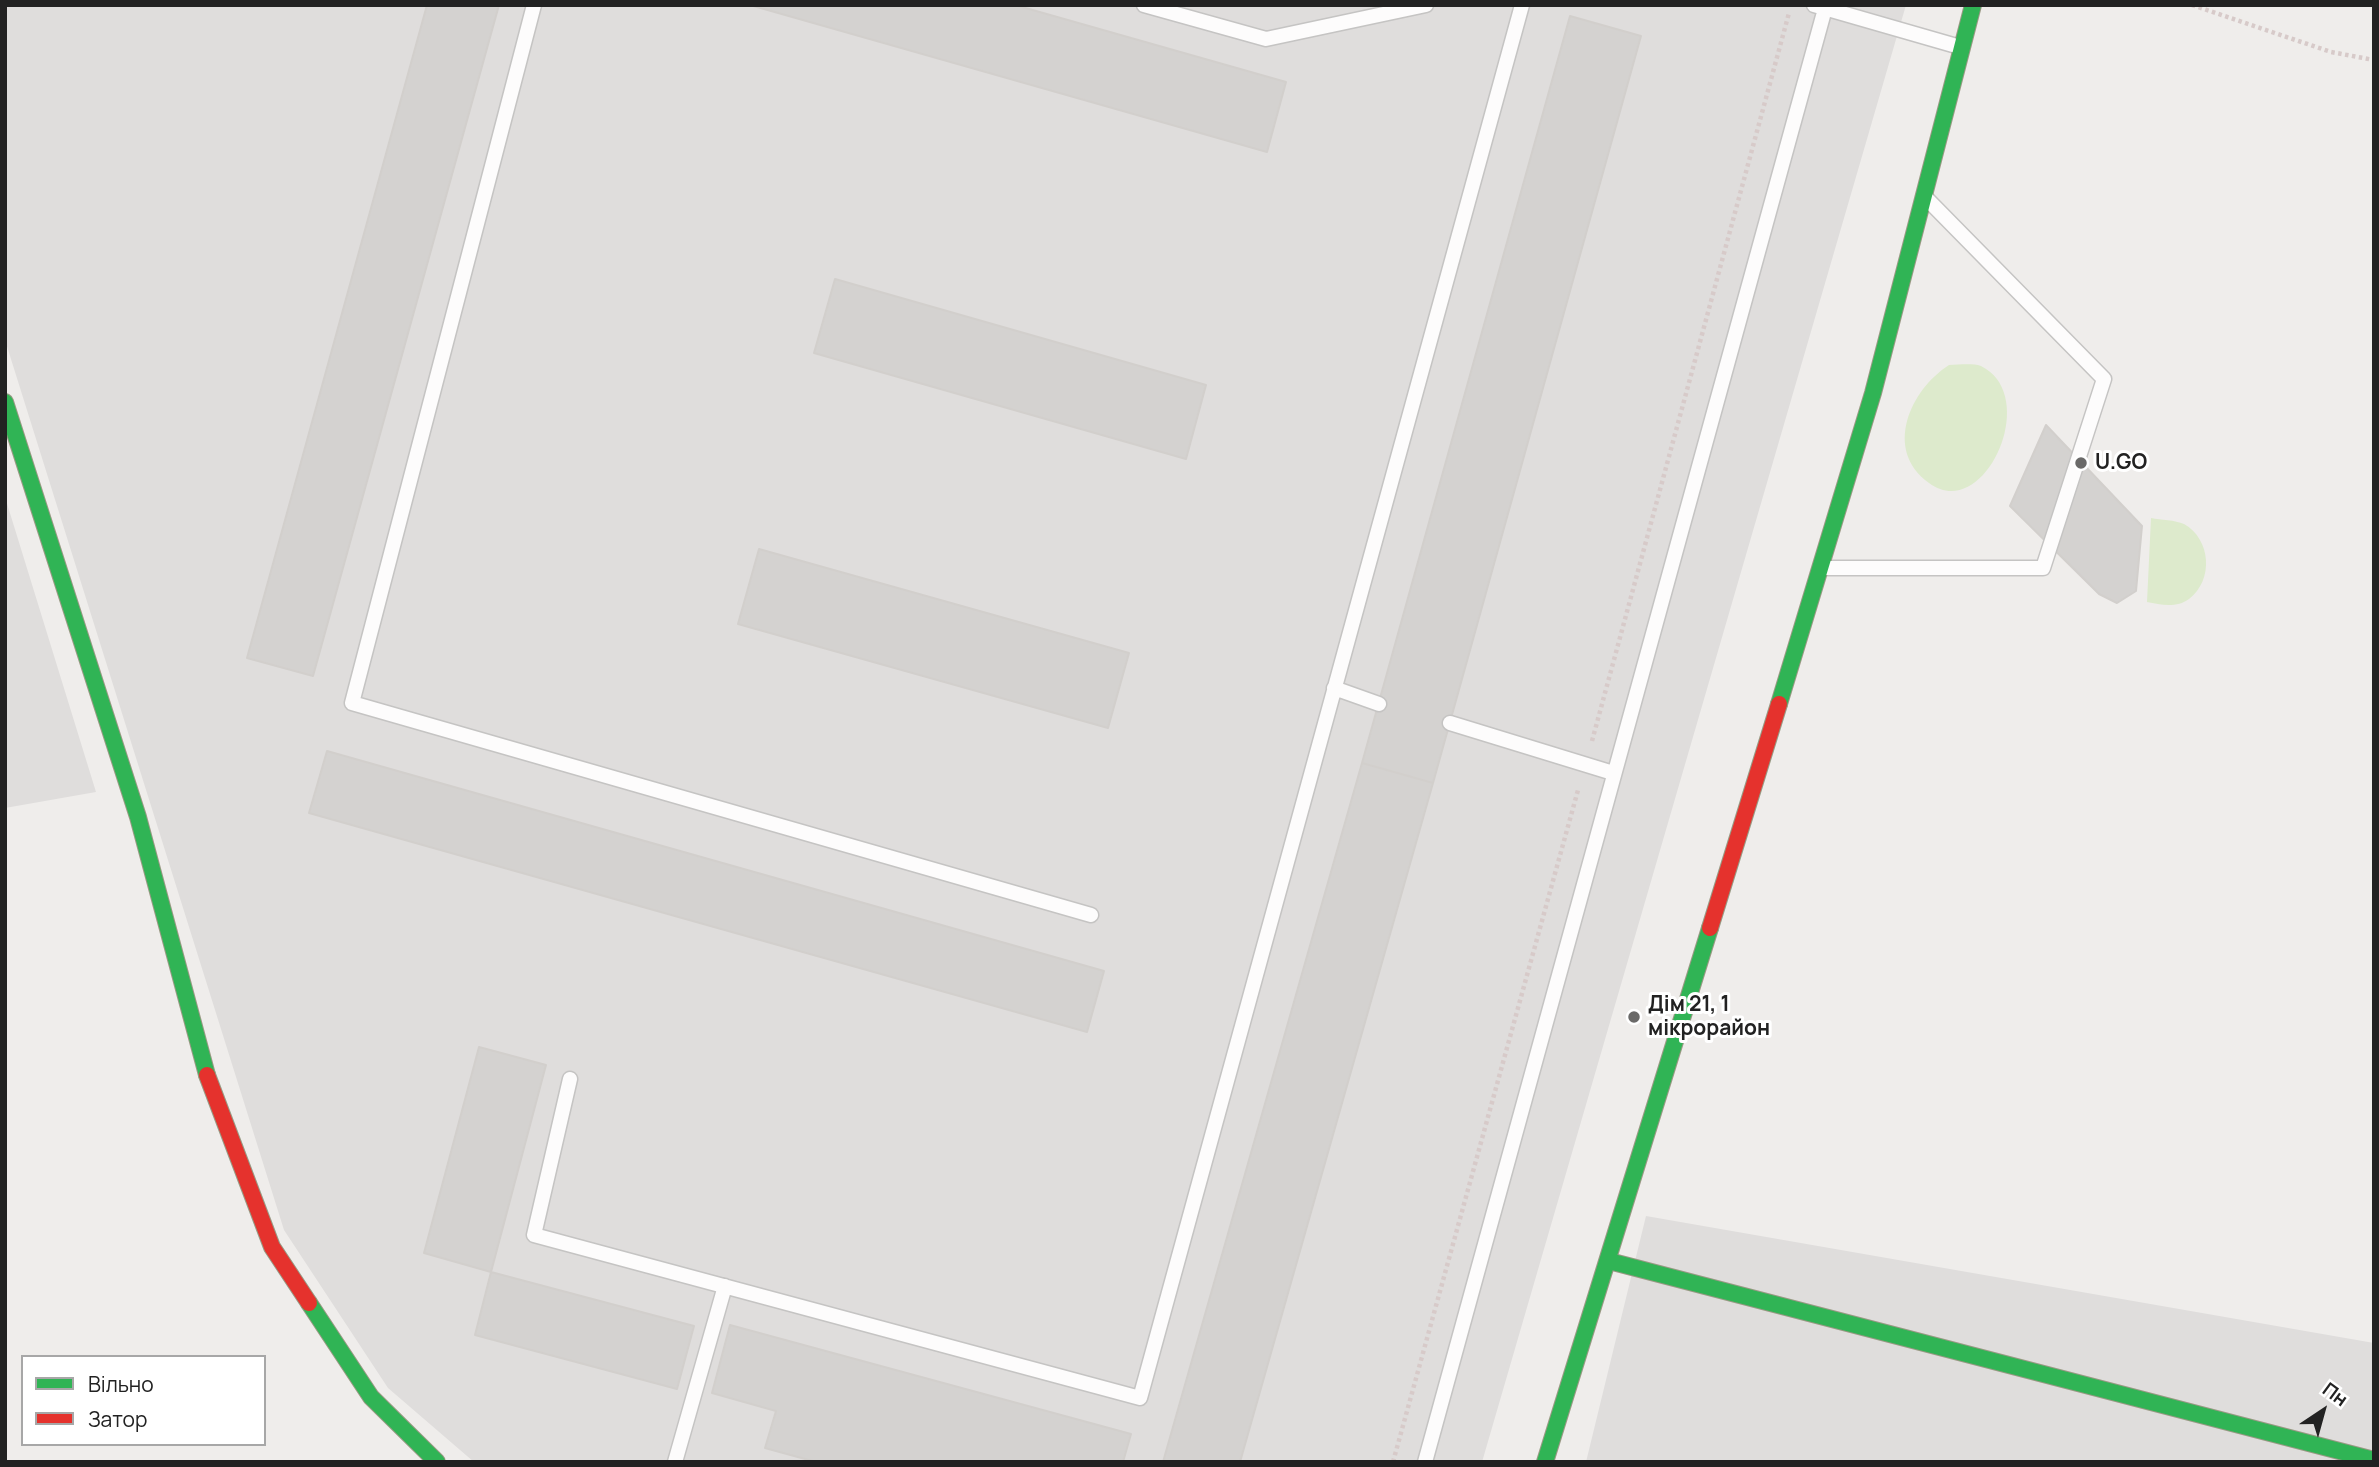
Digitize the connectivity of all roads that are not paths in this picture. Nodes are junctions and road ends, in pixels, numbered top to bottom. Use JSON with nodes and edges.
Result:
{"nodes":[{"id":1,"x":534,"y":5,"type":"edge"},
{"id":2,"x":1144,"y":5,"type":"edge"},
{"id":3,"x":1426,"y":5,"type":"edge"},
{"id":4,"x":1521,"y":5,"type":"edge"},
{"id":5,"x":1973,"y":5,"type":"edge"},
{"id":6,"x":1821,"y":6,"type":"edge"},
{"id":7,"x":1962,"y":48,"type":"junction"},
{"id":8,"x":1924,"y":195,"type":"junction"},
{"id":9,"x":5,"y":402,"type":"edge"},
{"id":10,"x":1821,"y":568,"type":"junction"},
{"id":11,"x":1334,"y":688,"type":"junction"},
{"id":12,"x":1379,"y":704,"type":"dead end"},
{"id":13,"x":1450,"y":723,"type":"dead end"},
{"id":14,"x":1614,"y":773,"type":"junction"},
{"id":15,"x":1091,"y":915,"type":"dead end"},
{"id":16,"x":570,"y":1079,"type":"dead end"},
{"id":17,"x":1609,"y":1261,"type":"junction"},
{"id":18,"x":725,"y":1286,"type":"junction"},
{"id":19,"x":2374,"y":1460,"type":"edge"},
{"id":20,"x":437,"y":1462,"type":"edge"},
{"id":21,"x":675,"y":1462,"type":"edge"},
{"id":22,"x":1424,"y":1462,"type":"edge"},
{"id":23,"x":1545,"y":1462,"type":"edge"}],
"edges":[{"from":1,"to":15,"type":"lane"},
{"from":2,"to":3,"type":"lane"},
{"from":4,"to":11,"type":"lane"},
{"from":5,"to":7,"type":"street"},
{"from":6,"to":7,"type":"lane"},
{"from":6,"to":14,"type":"lane"},
{"from":7,"to":8,"type":"street"},
{"from":8,"to":10,"type":"street"},
{"from":8,"to":10,"type":"lane"},
{"from":9,"to":20,"type":"street"},
{"from":10,"to":17,"type":"street"},
{"from":11,"to":12,"type":"lane"},
{"from":11,"to":18,"type":"lane"},
{"from":13,"to":14,"type":"lane"},
{"from":14,"to":22,"type":"lane"},
{"from":16,"to":18,"type":"lane"},
{"from":17,"to":19,"type":"street"},
{"from":17,"to":23,"type":"street"},
{"from":18,"to":21,"type":"lane"}]}
